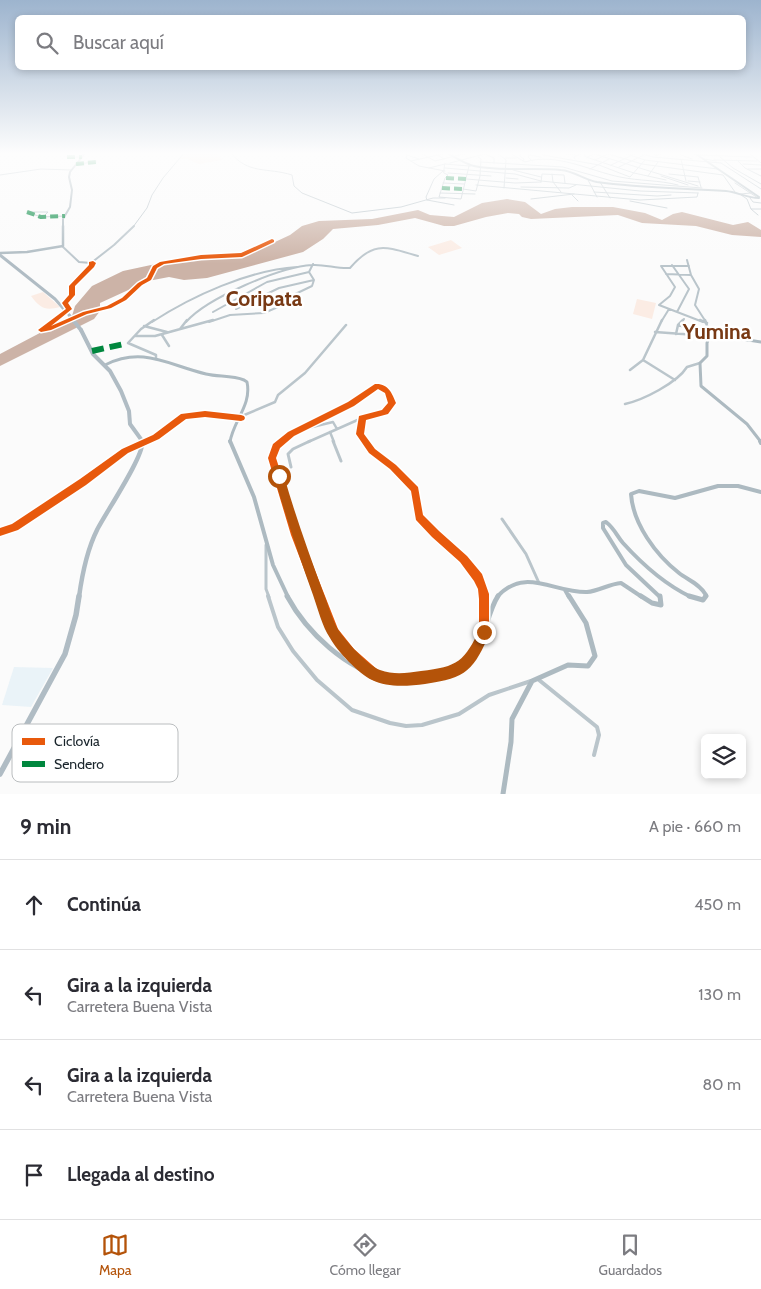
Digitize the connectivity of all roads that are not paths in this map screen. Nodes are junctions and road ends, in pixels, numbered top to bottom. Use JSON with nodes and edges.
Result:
{"nodes":[{"id":1,"x":72,"y":189,"type":"edge"},
{"id":2,"x":157,"y":189,"type":"edge"},
{"id":3,"x":297,"y":189,"type":"edge"},
{"id":4,"x":430,"y":189,"type":"edge"},
{"id":5,"x":441,"y":189,"type":"edge"},
{"id":6,"x":476,"y":189,"type":"edge"},
{"id":7,"x":511,"y":189,"type":"edge"},
{"id":8,"x":546,"y":189,"type":"edge"},
{"id":9,"x":558,"y":189,"type":"edge"},
{"id":10,"x":570,"y":189,"type":"edge"},
{"id":11,"x":592,"y":189,"type":"edge"},
{"id":12,"x":603,"y":189,"type":"edge"},
{"id":13,"x":616,"y":189,"type":"edge"},
{"id":14,"x":621,"y":189,"type":"edge"},
{"id":15,"x":663,"y":189,"type":"edge"},
{"id":16,"x":676,"y":189,"type":"edge"},
{"id":17,"x":689,"y":189,"type":"edge"},
{"id":18,"x":697,"y":189,"type":"edge"},
{"id":19,"x":714,"y":189,"type":"edge"},
{"id":20,"x":740,"y":189,"type":"edge"},
{"id":21,"x":745,"y":189,"type":"edge"},
{"id":22,"x":746,"y":189,"type":"edge"},
{"id":23,"x":463,"y":190,"type":"joint"},
{"id":24,"x":627,"y":190,"type":"junction"},
{"id":25,"x":640,"y":191,"type":"junction"},
{"id":26,"x":734,"y":191,"type":"junction"},
{"id":27,"x":549,"y":192,"type":"junction"},
{"id":28,"x":561,"y":192,"type":"junction"},
{"id":29,"x":594,"y":192,"type":"junction"},
{"id":30,"x":440,"y":193,"type":"junction"},
{"id":31,"x":606,"y":193,"type":"junction"},
{"id":32,"x":619,"y":193,"type":"junction"},
{"id":33,"x":665,"y":193,"type":"junction"},
{"id":34,"x":678,"y":193,"type":"junction"},
{"id":35,"x":698,"y":193,"type":"junction"},
{"id":36,"x":751,"y":193,"type":"junction"},
{"id":37,"x":475,"y":194,"type":"dead end"},
{"id":38,"x":572,"y":194,"type":"junction"},
{"id":39,"x":631,"y":194,"type":"junction"},
{"id":40,"x":691,"y":194,"type":"junction"},
{"id":41,"x":740,"y":194,"type":"junction"},
{"id":42,"x":462,"y":195,"type":"junction"},
{"id":43,"x":644,"y":195,"type":"junction"},
{"id":44,"x":657,"y":196,"type":"junction"},
{"id":45,"x":597,"y":197,"type":"junction"},
{"id":46,"x":610,"y":198,"type":"junction"},
{"id":47,"x":750,"y":198,"type":"junction"},
{"id":48,"x":759,"y":198,"type":"edge"},
{"id":49,"x":445,"y":199,"type":"junction"},
{"id":50,"x":531,"y":199,"type":"dead end"},
{"id":51,"x":623,"y":199,"type":"junction"},
{"id":52,"x":427,"y":200,"type":"junction"},
{"id":53,"x":636,"y":200,"type":"junction"},
{"id":54,"x":649,"y":200,"type":"junction"},
{"id":55,"x":663,"y":200,"type":"junction"},
{"id":56,"x":578,"y":201,"type":"dead end"},
{"id":57,"x":760,"y":204,"type":"edge"},
{"id":58,"x":454,"y":205,"type":"dead end"},
{"id":59,"x":667,"y":208,"type":"dead end"},
{"id":60,"x":751,"y":208,"type":"junction"},
{"id":61,"x":761,"y":209,"type":"edge"},
{"id":62,"x":758,"y":215,"type":"dead end"},
{"id":63,"x":65,"y":216,"type":"junction"},
{"id":64,"x":43,"y":217,"type":"junction"},
{"id":65,"x":272,"y":241,"type":"dead end"},
{"id":66,"x":62,"y":246,"type":"junction"},
{"id":67,"x":0,"y":254,"type":"edge"},
{"id":68,"x":418,"y":256,"type":"dead end"},
{"id":69,"x":687,"y":260,"type":"dead end"},
{"id":70,"x":91,"y":263,"type":"junction"},
{"id":71,"x":313,"y":264,"type":"junction"},
{"id":72,"x":672,"y":265,"type":"junction"},
{"id":73,"x":689,"y":266,"type":"junction"},
{"id":74,"x":298,"y":267,"type":"junction"},
{"id":75,"x":309,"y":272,"type":"junction"},
{"id":76,"x":298,"y":274,"type":"junction"},
{"id":77,"x":666,"y":274,"type":"junction"},
{"id":78,"x":679,"y":275,"type":"junction"},
{"id":79,"x":691,"y":275,"type":"junction"},
{"id":80,"x":314,"y":280,"type":"junction"},
{"id":81,"x":302,"y":283,"type":"junction"},
{"id":82,"x":236,"y":309,"type":"dead end"},
{"id":83,"x":669,"y":309,"type":"junction"},
{"id":84,"x":66,"y":312,"type":"junction"},
{"id":85,"x":213,"y":312,"type":"dead end"},
{"id":86,"x":677,"y":312,"type":"junction"},
{"id":87,"x":684,"y":319,"type":"dead end"},
{"id":88,"x":707,"y":323,"type":"junction"},
{"id":89,"x":678,"y":325,"type":"junction"},
{"id":90,"x":144,"y":326,"type":"junction"},
{"id":91,"x":346,"y":326,"type":"dead end"},
{"id":92,"x":180,"y":329,"type":"junction"},
{"id":93,"x":167,"y":332,"type":"junction"},
{"id":94,"x":655,"y":332,"type":"junction"},
{"id":95,"x":676,"y":334,"type":"junction"},
{"id":96,"x":162,"y":335,"type":"junction"},
{"id":97,"x":710,"y":335,"type":"junction"},
{"id":98,"x":135,"y":336,"type":"junction"},
{"id":99,"x":761,"y":342,"type":"edge"},
{"id":100,"x":169,"y":346,"type":"dead end"},
{"id":101,"x":156,"y":360,"type":"junction"},
{"id":102,"x":643,"y":360,"type":"junction"},
{"id":103,"x":700,"y":363,"type":"junction"},
{"id":104,"x":105,"y":365,"type":"junction"},
{"id":105,"x":630,"y":370,"type":"dead end"},
{"id":106,"x":675,"y":380,"type":"junction"},
{"id":107,"x":625,"y":404,"type":"dead end"},
{"id":108,"x":241,"y":417,"type":"junction"},
{"id":109,"x":362,"y":418,"type":"junction"},
{"id":110,"x":337,"y":429,"type":"junction"},
{"id":111,"x":302,"y":430,"type":"junction"},
{"id":112,"x":330,"y":432,"type":"junction"},
{"id":113,"x":143,"y":443,"type":"junction"},
{"id":114,"x":761,"y":443,"type":"edge"},
{"id":115,"x":341,"y":461,"type":"dead end"},
{"id":116,"x":291,"y":466,"type":"dead end"},
{"id":117,"x":761,"y":492,"type":"edge"},
{"id":118,"x":502,"y":519,"type":"dead end"},
{"id":119,"x":0,"y":532,"type":"edge"},
{"id":120,"x":266,"y":534,"type":"junction"},
{"id":121,"x":539,"y":583,"type":"junction"},
{"id":122,"x":565,"y":589,"type":"junction"},
{"id":123,"x":484,"y":632,"type":"junction"},
{"id":124,"x":375,"y":675,"type":"junction"},
{"id":125,"x":535,"y":680,"type":"junction"},
{"id":126,"x":27,"y":724,"type":"edge"},
{"id":127,"x":12,"y":752,"type":"edge"},
{"id":128,"x":594,"y":755,"type":"dead end"},
{"id":129,"x":0,"y":774,"type":"edge"},
{"id":130,"x":503,"y":794,"type":"edge"}],
"edges":[{"from":1,"to":63,"type":"main road"},
{"from":2,"to":70,"type":"street"},
{"from":3,"to":52,"type":"street"},
{"from":4,"to":52,"type":"street"},
{"from":5,"to":30,"type":"street"},
{"from":6,"to":23,"type":"street"},
{"from":7,"to":27,"type":"street"},
{"from":8,"to":27,"type":"street"},
{"from":9,"to":28,"type":"street"},
{"from":10,"to":38,"type":"street"},
{"from":11,"to":29,"type":"street"},
{"from":12,"to":31,"type":"street"},
{"from":13,"to":32,"type":"street"},
{"from":14,"to":24,"type":"street"},
{"from":15,"to":33,"type":"street"},
{"from":16,"to":34,"type":"street"},
{"from":17,"to":40,"type":"street"},
{"from":18,"to":35,"type":"street"},
{"from":19,"to":26,"type":"main road"},
{"from":20,"to":26,"type":"street"},
{"from":21,"to":36,"type":"street"},
{"from":22,"to":48,"type":"main road"},
{"from":23,"to":42,"type":"street"},
{"from":24,"to":25,"type":"street"},
{"from":24,"to":39,"type":"street"},
{"from":25,"to":33,"type":"street"},
{"from":25,"to":43,"type":"street"},
{"from":26,"to":41,"type":"main road"},
{"from":26,"to":60,"type":"street"},
{"from":27,"to":28,"type":"street"},
{"from":28,"to":38,"type":"street"},
{"from":29,"to":31,"type":"street"},
{"from":29,"to":45,"type":"street"},
{"from":30,"to":42,"type":"street"},
{"from":30,"to":49,"type":"street"},
{"from":31,"to":32,"type":"street"},
{"from":31,"to":46,"type":"street"},
{"from":32,"to":39,"type":"street"},
{"from":32,"to":51,"type":"street"},
{"from":33,"to":34,"type":"street"},
{"from":34,"to":40,"type":"street"},
{"from":35,"to":40,"type":"street"},
{"from":35,"to":44,"type":"street"},
{"from":35,"to":55,"type":"street"},
{"from":36,"to":41,"type":"street"},
{"from":36,"to":48,"type":"street"},
{"from":37,"to":42,"type":"street"},
{"from":38,"to":45,"type":"street"},
{"from":38,"to":50,"type":"street"},
{"from":38,"to":56,"type":"street"},
{"from":39,"to":43,"type":"street"},
{"from":39,"to":53,"type":"street"},
{"from":41,"to":47,"type":"main road"},
{"from":42,"to":49,"type":"street"},
{"from":43,"to":44,"type":"street"},
{"from":43,"to":54,"type":"street"},
{"from":44,"to":55,"type":"street"},
{"from":45,"to":46,"type":"street"},
{"from":46,"to":51,"type":"street"},
{"from":47,"to":48,"type":"main road"},
{"from":47,"to":57,"type":"street"},
{"from":49,"to":52,"type":"street"},
{"from":51,"to":53,"type":"street"},
{"from":51,"to":59,"type":"street"},
{"from":52,"to":58,"type":"street"},
{"from":53,"to":54,"type":"street"},
{"from":54,"to":55,"type":"street"},
{"from":60,"to":61,"type":"street"},
{"from":60,"to":62,"type":"street"},
{"from":63,"to":64,"type":"street"},
{"from":63,"to":66,"type":"main road"},
{"from":64,"to":64,"type":"street"},
{"from":65,"to":84,"type":"street"},
{"from":66,"to":67,"type":"main road"},
{"from":66,"to":70,"type":"street"},
{"from":67,"to":84,"type":"main road"},
{"from":68,"to":71,"type":"street"},
{"from":69,"to":73,"type":"street"},
{"from":70,"to":84,"type":"street"},
{"from":71,"to":74,"type":"street"},
{"from":71,"to":75,"type":"street"},
{"from":72,"to":73,"type":"street"},
{"from":72,"to":77,"type":"street"},
{"from":72,"to":78,"type":"street"},
{"from":73,"to":79,"type":"street"},
{"from":74,"to":90,"type":"street"},
{"from":74,"to":92,"type":"street"},
{"from":75,"to":76,"type":"street"},
{"from":75,"to":80,"type":"street"},
{"from":76,"to":81,"type":"street"},
{"from":76,"to":85,"type":"street"},
{"from":77,"to":78,"type":"street"},
{"from":77,"to":83,"type":"street"},
{"from":78,"to":79,"type":"street"},
{"from":78,"to":86,"type":"street"},
{"from":79,"to":88,"type":"street"},
{"from":80,"to":81,"type":"street"},
{"from":80,"to":92,"type":"street"},
{"from":81,"to":82,"type":"street"},
{"from":83,"to":86,"type":"street"},
{"from":83,"to":94,"type":"street"},
{"from":84,"to":104,"type":"main road","bridge":true},
{"from":86,"to":88,"type":"street"},
{"from":87,"to":89,"type":"street"},
{"from":88,"to":97,"type":"street"},
{"from":89,"to":95,"type":"street"},
{"from":89,"to":97,"type":"street"},
{"from":90,"to":93,"type":"street"},
{"from":90,"to":98,"type":"street"},
{"from":91,"to":108,"type":"street"},
{"from":92,"to":93,"type":"street"},
{"from":93,"to":96,"type":"street"},
{"from":94,"to":95,"type":"street"},
{"from":94,"to":102,"type":"street"},
{"from":95,"to":97,"type":"street"},
{"from":96,"to":98,"type":"street"},
{"from":96,"to":100,"type":"street"},
{"from":97,"to":99,"type":"main road"},
{"from":97,"to":103,"type":"main road"},
{"from":98,"to":101,"type":"street"},
{"from":101,"to":104,"type":"main road"},
{"from":101,"to":108,"type":"main road"},
{"from":102,"to":105,"type":"street"},
{"from":102,"to":106,"type":"street"},
{"from":103,"to":106,"type":"street"},
{"from":103,"to":114,"type":"main road"},
{"from":104,"to":113,"type":"main road"},
{"from":106,"to":107,"type":"street"},
{"from":108,"to":113,"type":"street"},
{"from":108,"to":120,"type":"main road"},
{"from":109,"to":110,"type":"street"},
{"from":109,"to":111,"type":"street"},
{"from":109,"to":123,"type":"street"},
{"from":110,"to":111,"type":"street"},
{"from":110,"to":112,"type":"street"},
{"from":111,"to":124,"type":"street"},
{"from":112,"to":115,"type":"street"},
{"from":112,"to":116,"type":"street"},
{"from":113,"to":119,"type":"street"},
{"from":113,"to":126,"type":"main road"},
{"from":117,"to":122,"type":"main road"},
{"from":118,"to":121,"type":"street"},
{"from":120,"to":124,"type":"main road"},
{"from":120,"to":125,"type":"street"},
{"from":121,"to":122,"type":"main road"},
{"from":121,"to":123,"type":"main road"},
{"from":122,"to":125,"type":"main road"},
{"from":123,"to":124,"type":"main road"},
{"from":125,"to":128,"type":"street"},
{"from":125,"to":130,"type":"main road"},
{"from":127,"to":129,"type":"main road"}]}
